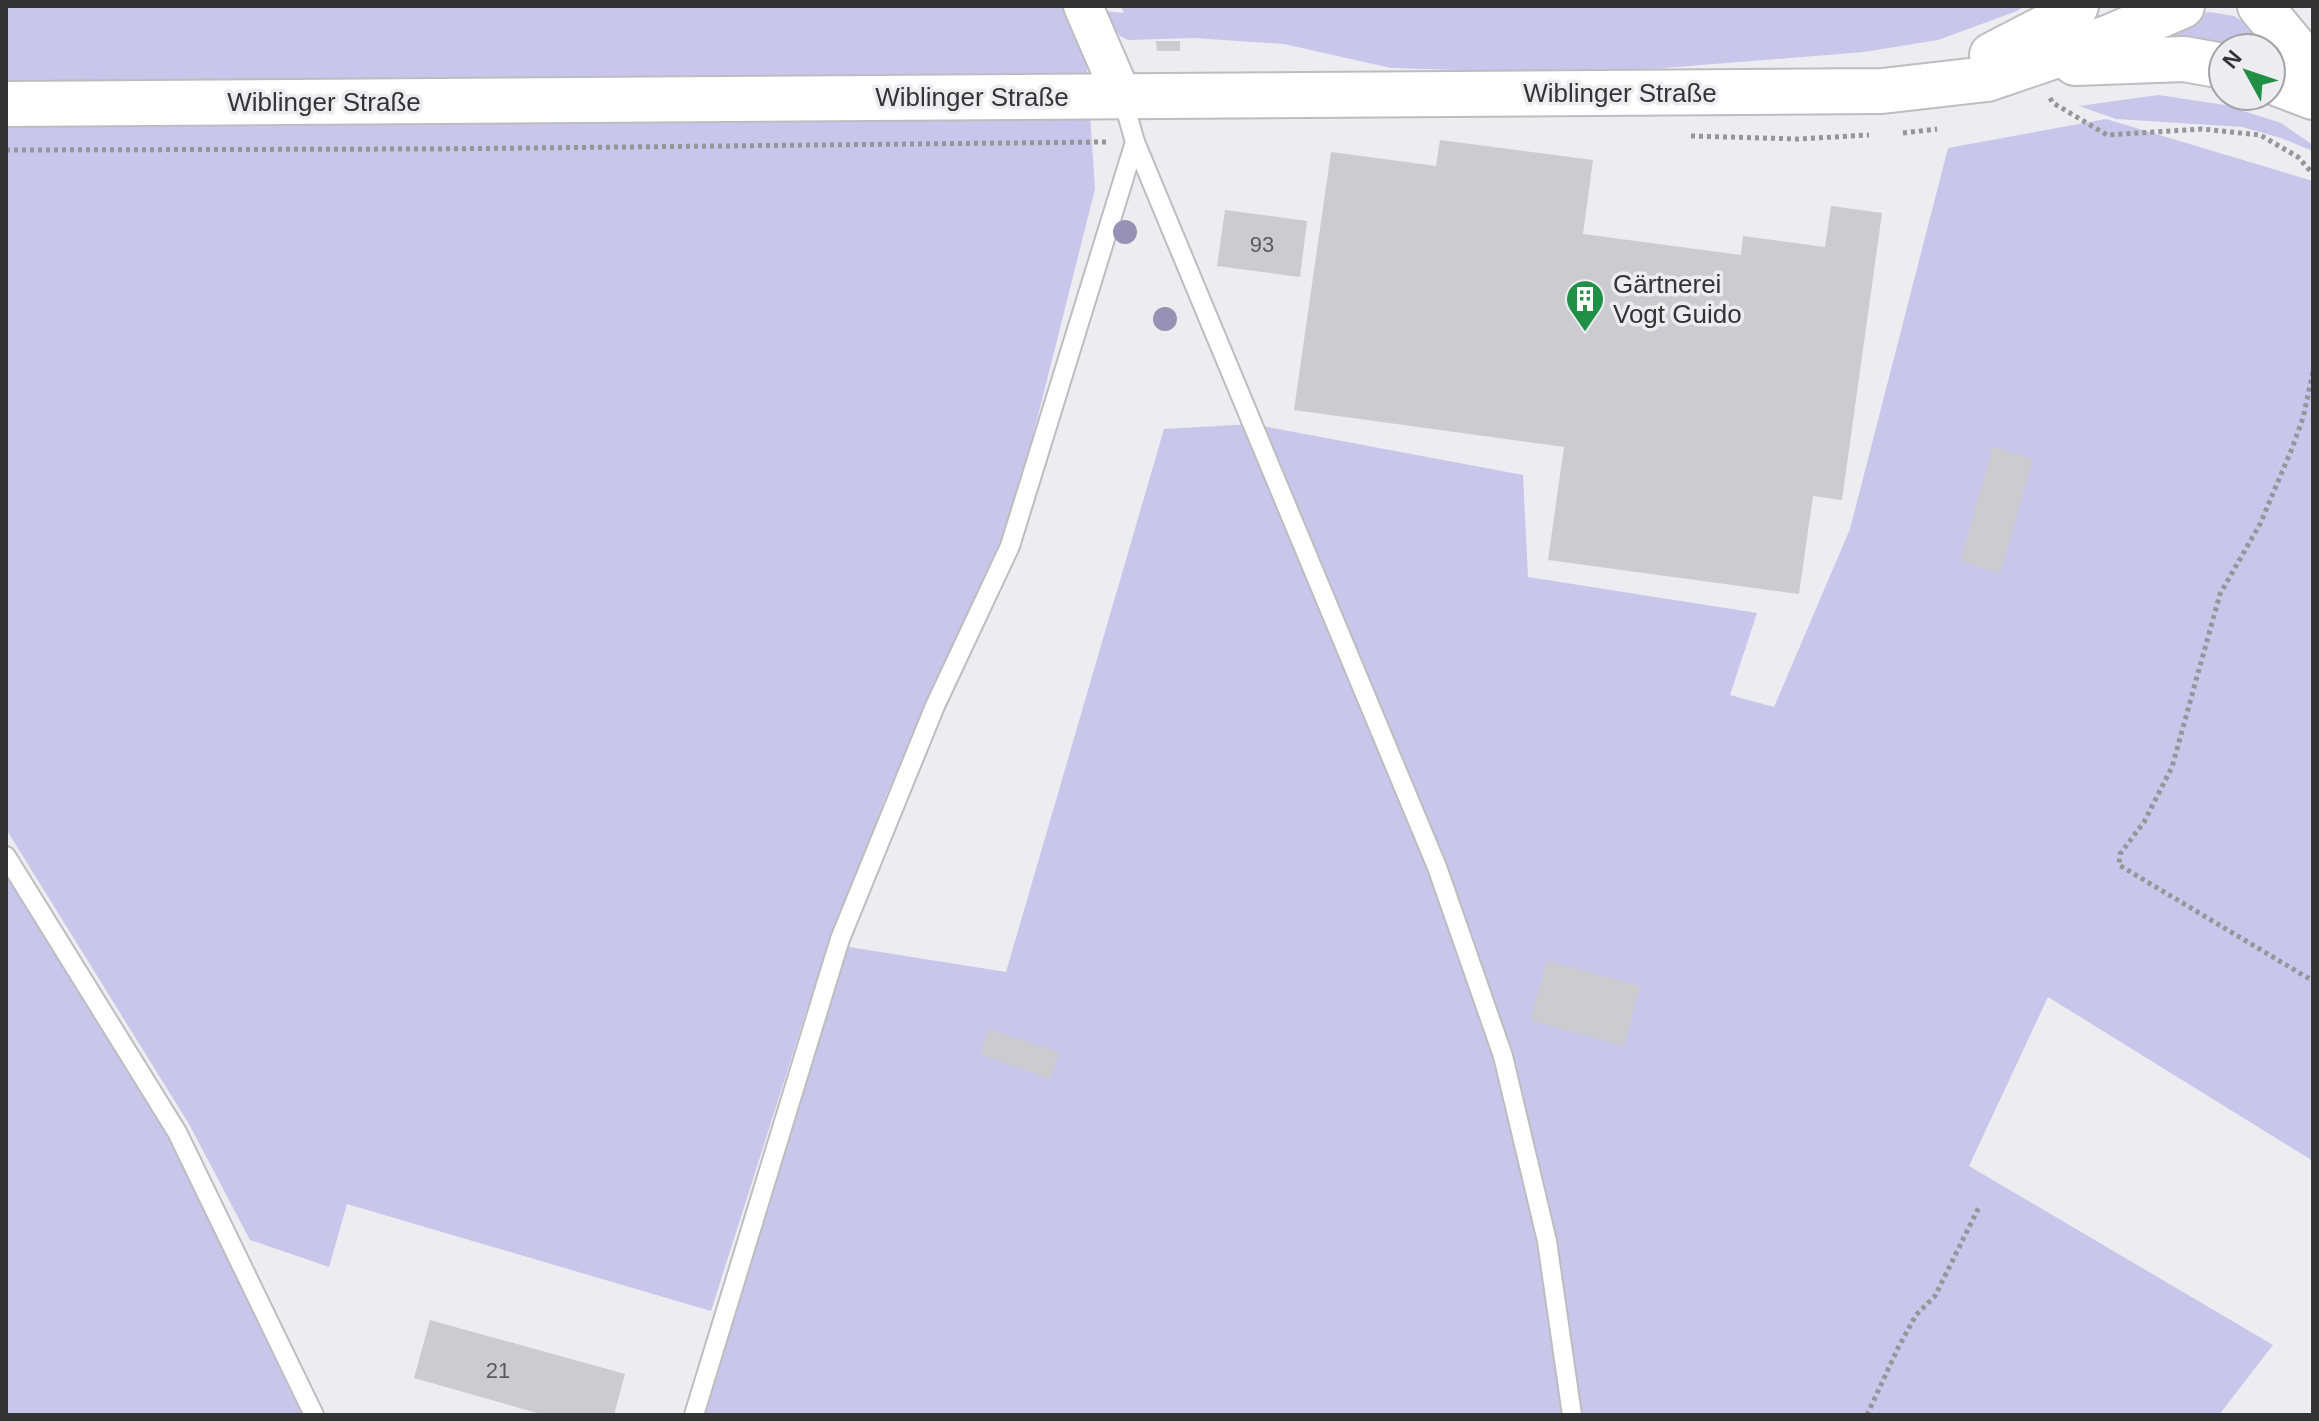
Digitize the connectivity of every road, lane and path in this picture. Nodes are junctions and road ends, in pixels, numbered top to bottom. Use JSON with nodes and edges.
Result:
{"nodes":[{"id":1,"x":1083,"y":6,"type":"edge"},
{"id":2,"x":2076,"y":6,"type":"edge"},
{"id":3,"x":2182,"y":6,"type":"edge"},
{"id":4,"x":2260,"y":6,"type":"edge"},
{"id":5,"x":2207,"y":63,"type":"edge"},
{"id":6,"x":2313,"y":70,"type":"edge"},
{"id":7,"x":1937,"y":83,"type":"junction"},
{"id":8,"x":2035,"y":86,"type":"junction"},
{"id":9,"x":2287,"y":87,"type":"edge"},
{"id":10,"x":1122,"y":96,"type":"junction"},
{"id":11,"x":2313,"y":97,"type":"edge"},
{"id":12,"x":2063,"y":99,"type":"dead end"},
{"id":13,"x":2053,"y":103,"type":"junction"},
{"id":14,"x":6,"y":104,"type":"edge"},
{"id":15,"x":1940,"y":128,"type":"dead end"},
{"id":16,"x":1895,"y":133,"type":"dead end"},
{"id":17,"x":1880,"y":134,"type":"dead end"},
{"id":18,"x":1690,"y":136,"type":"dead end"},
{"id":19,"x":1135,"y":142,"type":"junction"},
{"id":20,"x":6,"y":150,"type":"edge"},
{"id":21,"x":2313,"y":174,"type":"edge"},
{"id":22,"x":2313,"y":372,"type":"edge"},
{"id":23,"x":6,"y":856,"type":"edge"},
{"id":24,"x":2313,"y":981,"type":"edge"},
{"id":25,"x":1979,"y":1207,"type":"dead end"},
{"id":26,"x":314,"y":1415,"type":"edge"},
{"id":27,"x":694,"y":1415,"type":"edge"},
{"id":28,"x":1572,"y":1415,"type":"edge"},
{"id":29,"x":1867,"y":1415,"type":"edge"}],
"edges":[{"from":1,"to":10,"type":"street"},
{"from":2,"to":7,"type":"main road","name":"Wiblinger Straße"},
{"from":3,"to":8,"type":"main road","name":"Wiblinger Straße"},
{"from":4,"to":6,"type":"main road"},
{"from":5,"to":8,"type":"main road"},
{"from":7,"to":8,"type":"main road","name":"Wiblinger Straße"},
{"from":7,"to":10,"type":"main road","name":"Wiblinger Straße"},
{"from":8,"to":13,"type":"path"},
{"from":8,"to":13,"type":"path"},
{"from":9,"to":11,"type":"main road"},
{"from":10,"to":14,"type":"main road","name":"Wiblinger Straße"},
{"from":10,"to":19,"type":"lane"},
{"from":12,"to":13,"type":"path"},
{"from":13,"to":21,"type":"path"},
{"from":15,"to":16,"type":"path"},
{"from":17,"to":18,"type":"path"},
{"from":19,"to":20,"type":"path"},
{"from":19,"to":27,"type":"lane"},
{"from":19,"to":28,"type":"lane"},
{"from":22,"to":24,"type":"path"},
{"from":23,"to":26,"type":"lane"},
{"from":25,"to":29,"type":"path"}]}
